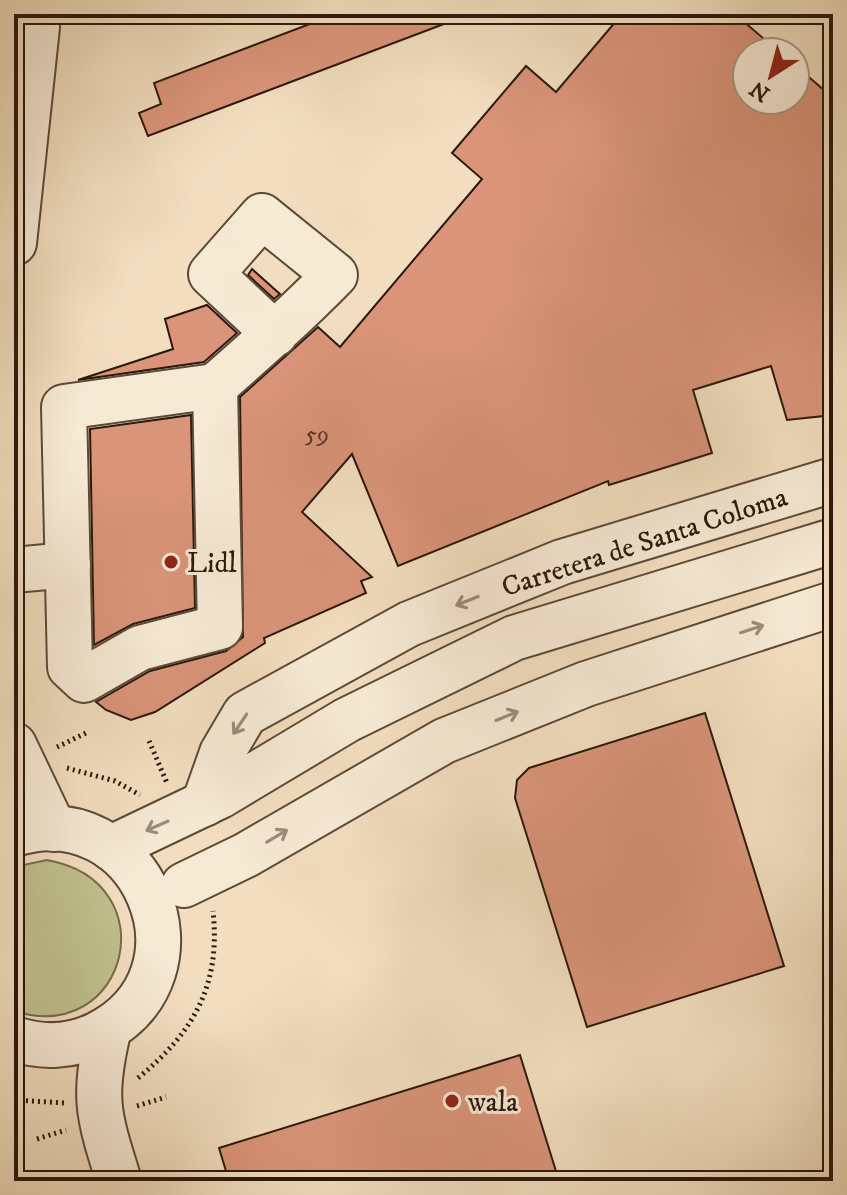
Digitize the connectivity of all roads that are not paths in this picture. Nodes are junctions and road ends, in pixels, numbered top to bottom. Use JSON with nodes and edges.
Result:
{"nodes":[{"id":1,"x":41,"y":25,"type":"edge"},
{"id":2,"x":14,"y":243,"type":"edge"},
{"id":3,"x":275,"y":334,"type":"dead end"},
{"id":4,"x":215,"y":386,"type":"junction"},
{"id":5,"x":833,"y":480,"type":"edge"},
{"id":6,"x":833,"y":541,"type":"edge"},
{"id":7,"x":68,"y":565,"type":"junction"},
{"id":8,"x":14,"y":570,"type":"edge"},
{"id":9,"x":833,"y":604,"type":"edge"},
{"id":10,"x":14,"y":745,"type":"edge"},
{"id":11,"x":276,"y":765,"type":"junction"},
{"id":12,"x":204,"y":804,"type":"junction"},
{"id":13,"x":34,"y":832,"type":"edge"},
{"id":14,"x":111,"y":848,"type":"junction"},
{"id":15,"x":184,"y":885,"type":"junction"},
{"id":16,"x":157,"y":924,"type":"junction"},
{"id":17,"x":109,"y":1028,"type":"junction"},
{"id":18,"x":27,"y":1042,"type":"edge"},
{"id":19,"x":97,"y":1105,"type":"junction"},
{"id":20,"x":119,"y":1181,"type":"edge"}],
"edges":[{"from":1,"to":2,"type":"street"},
{"from":3,"to":4,"type":"street"},
{"from":4,"to":7,"type":"street"},
{"from":4,"to":7,"type":"street"},
{"from":5,"to":12,"type":"street","name":"Carretera de Santa Coloma","one_way":true},
{"from":6,"to":11,"type":"street","name":"Carretera de Santa Coloma"},
{"from":7,"to":8,"type":"street"},
{"from":15,"to":9,"type":"street","name":"Carretera de Santa Coloma","one_way":true},
{"from":10,"to":13,"type":"street"},
{"from":11,"to":12,"type":"street","name":"Carretera de Santa Coloma"},
{"from":11,"to":15,"type":"street","name":"Carretera de Santa Coloma"},
{"from":12,"to":14,"type":"street","name":"Carretera de Santa Coloma","one_way":true},
{"from":13,"to":14,"type":"street"},
{"from":14,"to":16,"type":"street"},
{"from":15,"to":16,"type":"street","name":"Carretera de Santa Coloma"},
{"from":16,"to":17,"type":"street"},
{"from":17,"to":18,"type":"street"},
{"from":17,"to":19,"type":"street"},
{"from":18,"to":19,"type":"street"},
{"from":19,"to":20,"type":"street"}]}
